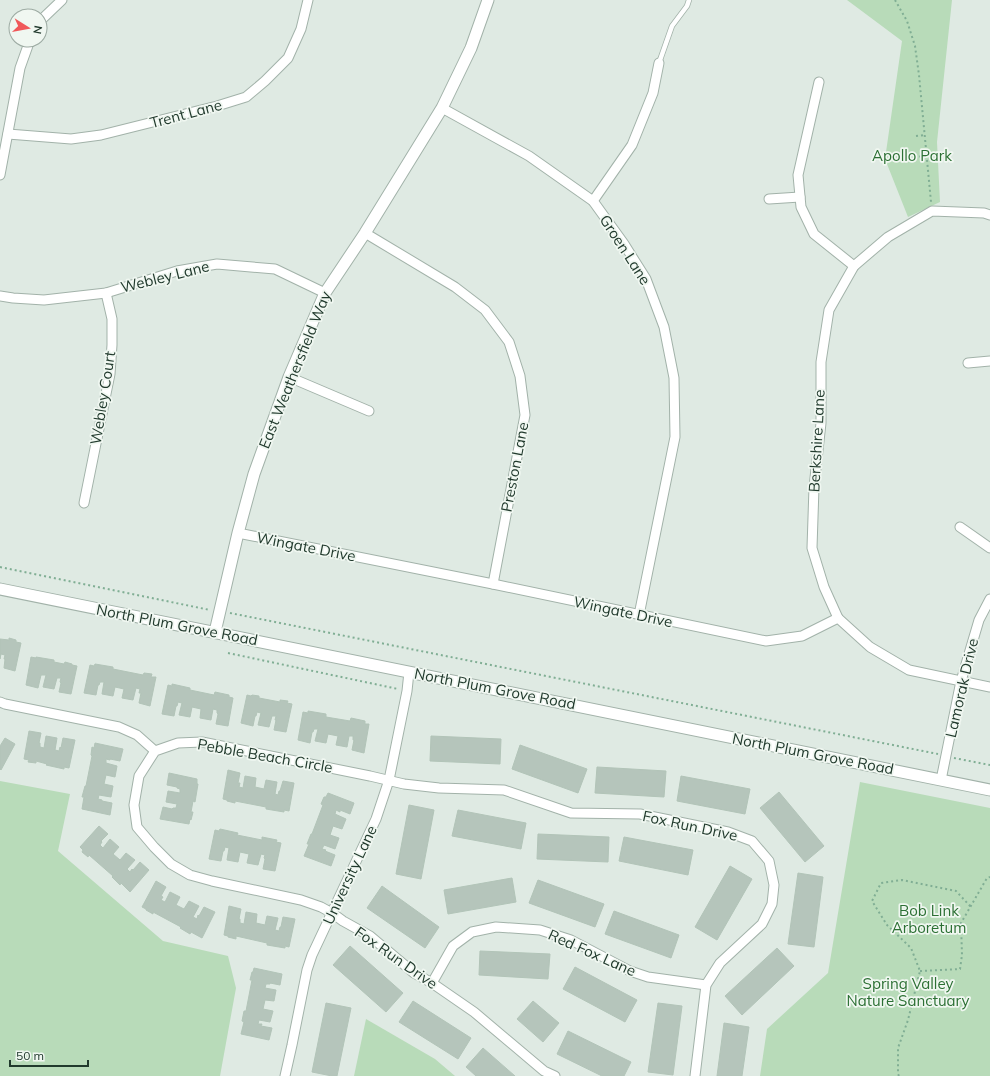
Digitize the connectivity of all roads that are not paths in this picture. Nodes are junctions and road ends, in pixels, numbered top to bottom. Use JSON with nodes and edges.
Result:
{"nodes":[{"id":1,"x":62,"y":0,"type":"edge"},
{"id":2,"x":308,"y":0,"type":"edge"},
{"id":3,"x":488,"y":0,"type":"edge"},
{"id":4,"x":689,"y":0,"type":"edge"},
{"id":5,"x":48,"y":13,"type":"edge"},
{"id":6,"x":27,"y":48,"type":"edge"},
{"id":7,"x":659,"y":63,"type":"joint"},
{"id":8,"x":819,"y":82,"type":"dead end"},
{"id":9,"x":442,"y":108,"type":"junction"},
{"id":10,"x":8,"y":134,"type":"junction"},
{"id":11,"x":0,"y":175,"type":"edge"},
{"id":12,"x":800,"y":197,"type":"junction"},
{"id":13,"x":769,"y":199,"type":"dead end"},
{"id":14,"x":593,"y":201,"type":"junction"},
{"id":15,"x":990,"y":215,"type":"edge"},
{"id":16,"x":365,"y":233,"type":"junction"},
{"id":17,"x":854,"y":266,"type":"junction"},
{"id":18,"x":106,"y":293,"type":"junction"},
{"id":19,"x":325,"y":293,"type":"junction"},
{"id":20,"x":0,"y":296,"type":"edge"},
{"id":21,"x":990,"y":361,"type":"edge"},
{"id":22,"x":968,"y":363,"type":"dead end"},
{"id":23,"x":289,"y":377,"type":"junction"},
{"id":24,"x":369,"y":411,"type":"dead end"},
{"id":25,"x":84,"y":504,"type":"dead end"},
{"id":26,"x":960,"y":527,"type":"dead end"},
{"id":27,"x":238,"y":533,"type":"junction"},
{"id":28,"x":990,"y":548,"type":"edge"},
{"id":29,"x":493,"y":584,"type":"junction"},
{"id":30,"x":0,"y":589,"type":"edge"},
{"id":31,"x":990,"y":599,"type":"edge"},
{"id":32,"x":639,"y":615,"type":"junction"},
{"id":33,"x":838,"y":618,"type":"junction"},
{"id":34,"x":215,"y":632,"type":"junction"},
{"id":35,"x":409,"y":672,"type":"junction"},
{"id":36,"x":961,"y":681,"type":"junction"},
{"id":37,"x":990,"y":687,"type":"edge"},
{"id":38,"x":0,"y":702,"type":"edge"},
{"id":39,"x":155,"y":751,"type":"junction"},
{"id":40,"x":389,"y":780,"type":"junction"},
{"id":41,"x":941,"y":780,"type":"junction"},
{"id":42,"x":990,"y":790,"type":"edge"},
{"id":43,"x":332,"y":913,"type":"junction"},
{"id":44,"x":432,"y":983,"type":"junction"},
{"id":45,"x":706,"y":985,"type":"junction"},
{"id":46,"x":285,"y":1076,"type":"edge"},
{"id":47,"x":555,"y":1076,"type":"edge"},
{"id":48,"x":695,"y":1076,"type":"edge"}],
"edges":[{"from":1,"to":5,"type":"street"},
{"from":2,"to":10,"type":"street","name":"Trent Lane"},
{"from":3,"to":9,"type":"street","name":"East Weathersfield Way"},
{"from":4,"to":7,"type":"lane"},
{"from":6,"to":10,"type":"street"},
{"from":7,"to":14,"type":"street"},
{"from":8,"to":12,"type":"street"},
{"from":9,"to":14,"type":"street","name":"Groen Lane"},
{"from":9,"to":16,"type":"street","name":"East Weathersfield Way"},
{"from":10,"to":11,"type":"street"},
{"from":12,"to":13,"type":"street"},
{"from":12,"to":17,"type":"street"},
{"from":14,"to":32,"type":"street","name":"Groen Lane"},
{"from":15,"to":17,"type":"street","name":"Berkshire Lane"},
{"from":16,"to":19,"type":"street","name":"East Weathersfield Way"},
{"from":16,"to":29,"type":"street","name":"Preston Lane"},
{"from":17,"to":33,"type":"street","name":"Berkshire Lane"},
{"from":18,"to":19,"type":"street","name":"Webley Lane"},
{"from":18,"to":20,"type":"street","name":"Webley Lane"},
{"from":18,"to":25,"type":"street","name":"Webley Court"},
{"from":19,"to":23,"type":"street","name":"East Weathersfield Way"},
{"from":21,"to":22,"type":"street"},
{"from":23,"to":24,"type":"street"},
{"from":23,"to":27,"type":"street","name":"East Weathersfield Way"},
{"from":26,"to":28,"type":"street"},
{"from":27,"to":29,"type":"street","name":"Wingate Drive"},
{"from":27,"to":34,"type":"street","name":"East Weathersfield Way"},
{"from":29,"to":32,"type":"street","name":"Wingate Drive"},
{"from":30,"to":34,"type":"street","name":"North Plum Grove Road"},
{"from":31,"to":36,"type":"street","name":"Lamorak Drive"},
{"from":32,"to":33,"type":"street","name":"Wingate Drive"},
{"from":33,"to":36,"type":"street"},
{"from":34,"to":35,"type":"street","name":"North Plum Grove Road"},
{"from":35,"to":40,"type":"street","name":"University Lane"},
{"from":35,"to":41,"type":"street","name":"North Plum Grove Road"},
{"from":36,"to":37,"type":"street"},
{"from":36,"to":41,"type":"street","name":"Lamorak Drive"},
{"from":38,"to":39,"type":"street"},
{"from":39,"to":40,"type":"street","name":"Pebble Beach Circle"},
{"from":39,"to":43,"type":"street"},
{"from":40,"to":43,"type":"street","name":"University Lane"},
{"from":40,"to":45,"type":"street","name":"Fox Run Drive"},
{"from":41,"to":42,"type":"street","name":"North Plum Grove Road"},
{"from":43,"to":44,"type":"street","name":"Fox Run Drive"},
{"from":43,"to":46,"type":"street","name":"University Lane"},
{"from":44,"to":45,"type":"street","name":"Red Fox Lane"},
{"from":44,"to":47,"type":"street","name":"Fox Run Drive"},
{"from":45,"to":48,"type":"street","name":"Fox Run Drive"}]}
